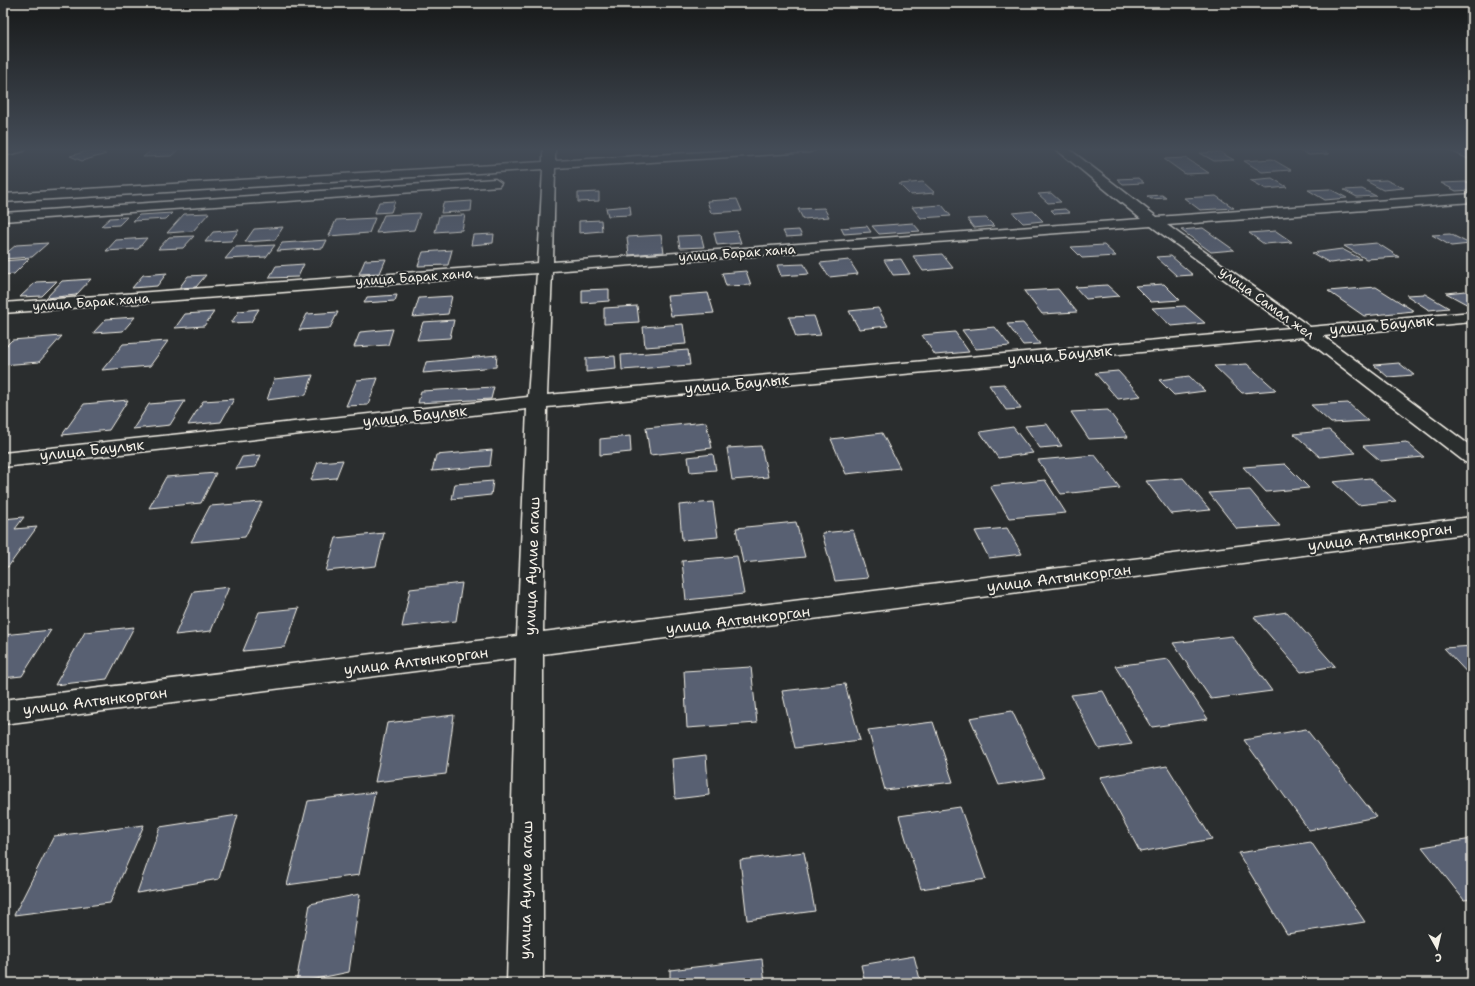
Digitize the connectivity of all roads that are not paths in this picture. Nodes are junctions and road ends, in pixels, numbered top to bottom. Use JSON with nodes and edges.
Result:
{"nodes":[{"id":1,"x":321,"y":195,"type":"edge"},
{"id":2,"x":545,"y":195,"type":"edge"},
{"id":3,"x":1120,"y":195,"type":"edge"},
{"id":4,"x":1472,"y":198,"type":"edge"},
{"id":5,"x":3,"y":217,"type":"edge"},
{"id":6,"x":1154,"y":222,"type":"junction"},
{"id":7,"x":546,"y":267,"type":"junction"},
{"id":8,"x":3,"y":308,"type":"edge"},
{"id":9,"x":1472,"y":317,"type":"edge"},
{"id":10,"x":1307,"y":332,"type":"junction"},
{"id":11,"x":537,"y":402,"type":"junction"},
{"id":12,"x":1472,"y":457,"type":"edge"},
{"id":13,"x":3,"y":460,"type":"edge"},
{"id":14,"x":1472,"y":525,"type":"edge"},
{"id":15,"x":529,"y":646,"type":"junction"},
{"id":16,"x":3,"y":712,"type":"edge"},
{"id":17,"x":525,"y":983,"type":"edge"}],
"edges":[{"from":1,"to":5,"type":"street"},
{"from":2,"to":7,"type":"street","name":"улица Аулие агаш"},
{"from":3,"to":6,"type":"street","name":"улица Самал жел"},
{"from":4,"to":6,"type":"street","name":"улица Барак хана"},
{"from":6,"to":7,"type":"street","name":"улица Барак хана"},
{"from":6,"to":10,"type":"street","name":"улица Самал жел"},
{"from":7,"to":8,"type":"street","name":"улица Барак хана"},
{"from":7,"to":11,"type":"street","name":"улица Аулие агаш"},
{"from":9,"to":10,"type":"street","name":"улица Баулык"},
{"from":10,"to":11,"type":"street","name":"улица Баулык"},
{"from":10,"to":12,"type":"street","name":"улица Самал жел"},
{"from":11,"to":13,"type":"street","name":"улица Баулык"},
{"from":11,"to":15,"type":"street","name":"улица Аулие агаш"},
{"from":14,"to":15,"type":"street","name":"улица Алтынкорган"},
{"from":15,"to":16,"type":"street","name":"улица Алтынкорган"},
{"from":15,"to":17,"type":"street","name":"улица Аулие агаш"}]}
